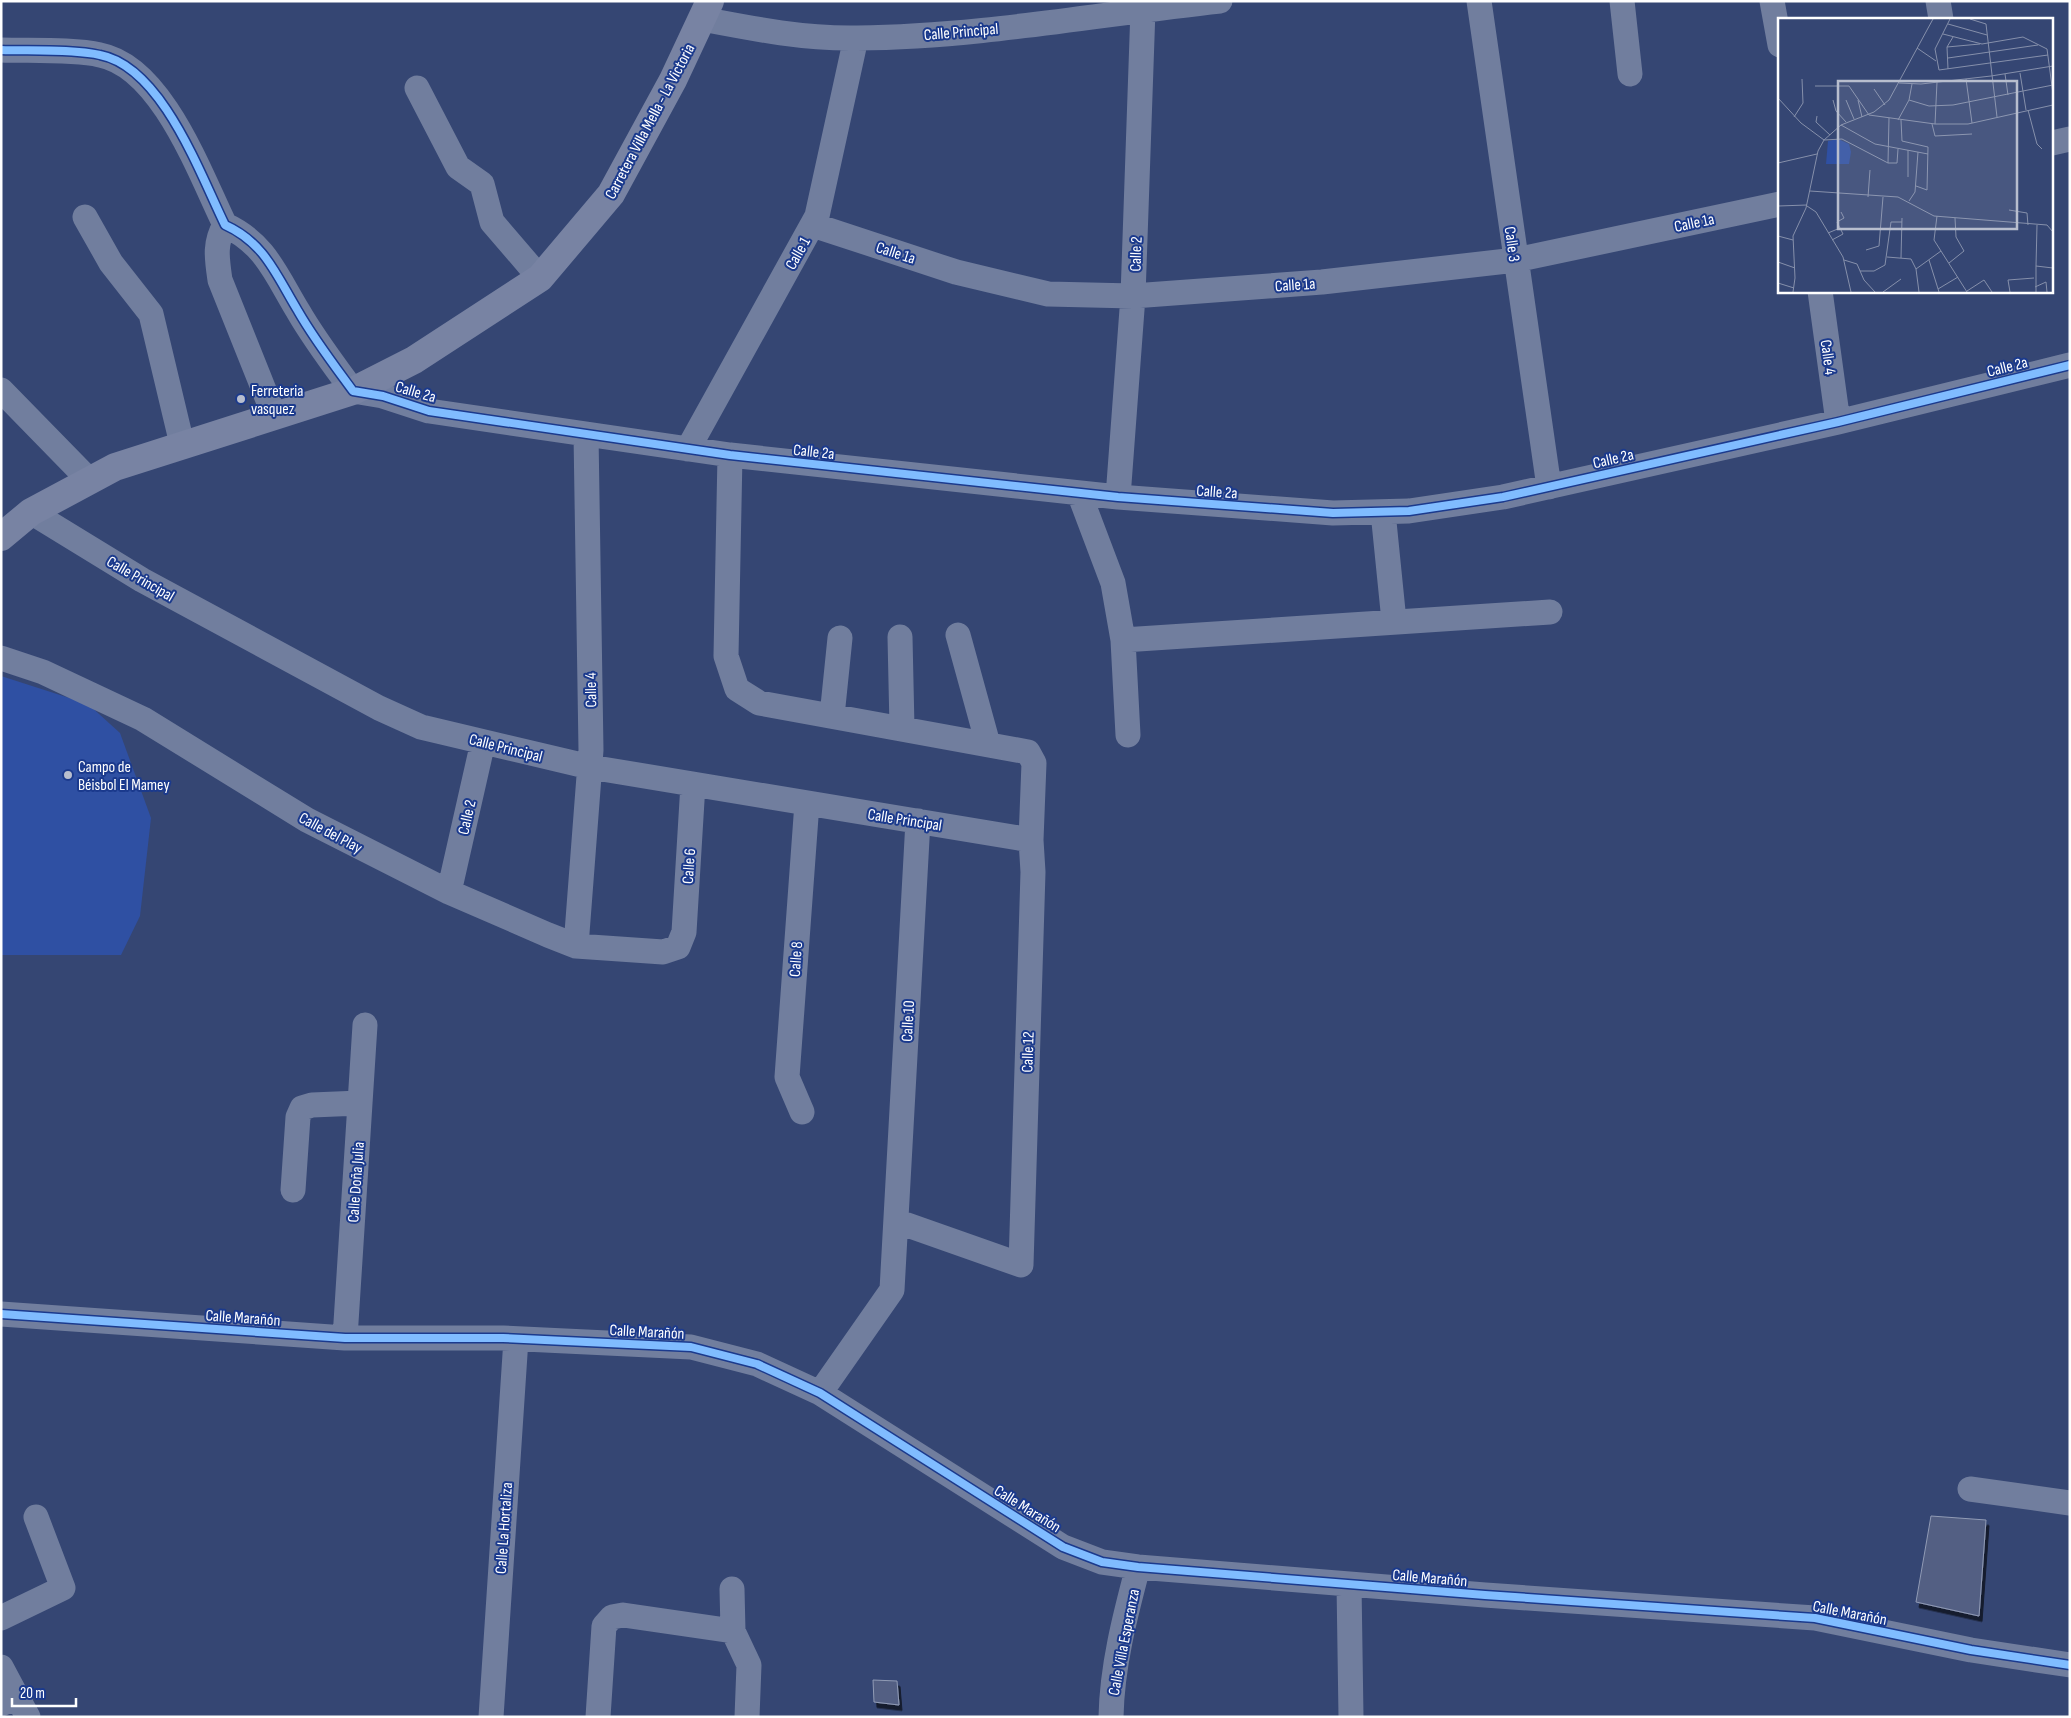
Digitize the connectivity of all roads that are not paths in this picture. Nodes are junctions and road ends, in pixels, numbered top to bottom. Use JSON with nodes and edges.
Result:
{"nodes":[{"id":1,"x":1220,"y":1,"type":"edge"},
{"id":2,"x":1479,"y":1,"type":"edge"},
{"id":3,"x":1622,"y":1,"type":"edge"},
{"id":4,"x":1772,"y":1,"type":"edge"},
{"id":5,"x":1938,"y":1,"type":"edge"},
{"id":6,"x":1143,"y":9,"type":"junction"},
{"id":7,"x":706,"y":10,"type":"edge"},
{"id":8,"x":1941,"y":18,"type":"edge"},
{"id":9,"x":1778,"y":34,"type":"edge"},
{"id":10,"x":856,"y":38,"type":"junction"},
{"id":11,"x":1,"y":50,"type":"edge"},
{"id":12,"x":1630,"y":74,"type":"dead end"},
{"id":13,"x":417,"y":88,"type":"dead end"},
{"id":14,"x":2070,"y":139,"type":"edge"},
{"id":15,"x":2054,"y":143,"type":"edge"},
{"id":16,"x":1778,"y":204,"type":"edge"},
{"id":17,"x":84,"y":217,"type":"dead end"},
{"id":18,"x":225,"y":225,"type":"junction"},
{"id":19,"x":813,"y":225,"type":"junction"},
{"id":20,"x":1516,"y":260,"type":"junction"},
{"id":21,"x":540,"y":278,"type":"junction"},
{"id":22,"x":1820,"y":292,"type":"edge"},
{"id":23,"x":1133,"y":296,"type":"junction"},
{"id":24,"x":2070,"y":365,"type":"edge"},
{"id":25,"x":1,"y":390,"type":"edge"},
{"id":26,"x":353,"y":391,"type":"junction"},
{"id":27,"x":274,"y":415,"type":"junction"},
{"id":28,"x":1838,"y":422,"type":"junction"},
{"id":29,"x":586,"y":434,"type":"junction"},
{"id":30,"x":182,"y":444,"type":"junction"},
{"id":31,"x":688,"y":449,"type":"junction"},
{"id":32,"x":730,"y":455,"type":"junction"},
{"id":33,"x":89,"y":480,"type":"junction"},
{"id":34,"x":1549,"y":487,"type":"junction"},
{"id":35,"x":1079,"y":493,"type":"junction"},
{"id":36,"x":1118,"y":497,"type":"junction"},
{"id":37,"x":31,"y":512,"type":"junction"},
{"id":38,"x":1383,"y":512,"type":"junction"},
{"id":39,"x":1,"y":538,"type":"edge"},
{"id":40,"x":1550,"y":612,"type":"dead end"},
{"id":41,"x":1394,"y":621,"type":"junction"},
{"id":42,"x":958,"y":635,"type":"dead end"},
{"id":43,"x":900,"y":637,"type":"dead end"},
{"id":44,"x":840,"y":638,"type":"dead end"},
{"id":45,"x":1123,"y":640,"type":"junction"},
{"id":46,"x":1,"y":658,"type":"edge"},
{"id":47,"x":832,"y":716,"type":"junction"},
{"id":48,"x":902,"y":728,"type":"junction"},
{"id":49,"x":1128,"y":735,"type":"dead end"},
{"id":50,"x":482,"y":742,"type":"junction"},
{"id":51,"x":988,"y":744,"type":"junction"},
{"id":52,"x":590,"y":767,"type":"junction"},
{"id":53,"x":693,"y":784,"type":"junction"},
{"id":54,"x":807,"y":803,"type":"junction"},
{"id":55,"x":918,"y":821,"type":"junction"},
{"id":56,"x":1031,"y":840,"type":"junction"},
{"id":57,"x":449,"y":892,"type":"junction"},
{"id":58,"x":576,"y":946,"type":"junction"},
{"id":59,"x":678,"y":947,"type":"joint"},
{"id":60,"x":365,"y":1025,"type":"dead end"},
{"id":61,"x":360,"y":1103,"type":"junction"},
{"id":62,"x":802,"y":1112,"type":"dead end"},
{"id":63,"x":293,"y":1190,"type":"dead end"},
{"id":64,"x":896,"y":1221,"type":"junction"},
{"id":65,"x":1,"y":1314,"type":"edge"},
{"id":66,"x":345,"y":1338,"type":"junction"},
{"id":67,"x":516,"y":1339,"type":"junction"},
{"id":68,"x":820,"y":1393,"type":"junction"},
{"id":69,"x":1970,"y":1489,"type":"dead end"},
{"id":70,"x":2070,"y":1503,"type":"edge"},
{"id":71,"x":36,"y":1517,"type":"dead end"},
{"id":72,"x":1138,"y":1567,"type":"junction"},
{"id":73,"x":1349,"y":1584,"type":"junction"},
{"id":74,"x":732,"y":1589,"type":"dead end"},
{"id":75,"x":1,"y":1618,"type":"edge"},
{"id":76,"x":733,"y":1631,"type":"junction"},
{"id":77,"x":2070,"y":1665,"type":"edge"},
{"id":78,"x":1,"y":1667,"type":"edge"},
{"id":79,"x":15,"y":1706,"type":"edge"},
{"id":80,"x":491,"y":1717,"type":"edge"},
{"id":81,"x":598,"y":1717,"type":"edge"},
{"id":82,"x":747,"y":1717,"type":"edge"},
{"id":83,"x":1111,"y":1717,"type":"edge"},
{"id":84,"x":1351,"y":1717,"type":"edge"}],
"edges":[{"from":1,"to":6,"type":"street","name":"Calle Principal"},
{"from":2,"to":20,"type":"street","name":"Calle 3"},
{"from":3,"to":12,"type":"street"},
{"from":4,"to":9,"type":"street"},
{"from":5,"to":8,"type":"street"},
{"from":6,"to":10,"type":"street","name":"Calle Principal"},
{"from":6,"to":23,"type":"street","name":"Calle 2"},
{"from":7,"to":10,"type":"street","name":"Calle Principal"},
{"from":7,"to":21,"type":"main road","name":"Carretera Villa Mella - La Victoria"},
{"from":10,"to":19,"type":"street","name":"Calle 1"},
{"from":11,"to":18,"type":"street"},
{"from":13,"to":21,"type":"street"},
{"from":14,"to":15,"type":"street"},
{"from":16,"to":20,"type":"street","name":"Calle 1a"},
{"from":17,"to":30,"type":"street"},
{"from":18,"to":26,"type":"street"},
{"from":18,"to":27,"type":"street"},
{"from":19,"to":23,"type":"street","name":"Calle 1a"},
{"from":19,"to":31,"type":"street","name":"Calle 1"},
{"from":20,"to":23,"type":"street","name":"Calle 1a"},
{"from":20,"to":34,"type":"street","name":"Calle 3"},
{"from":21,"to":26,"type":"main road","name":"Carretera Villa Mella - La Victoria"},
{"from":22,"to":28,"type":"street","name":"Calle 4"},
{"from":23,"to":36,"type":"street","name":"Calle 2"},
{"from":24,"to":28,"type":"street","name":"Calle 2a"},
{"from":25,"to":33,"type":"street"},
{"from":26,"to":27,"type":"main road","name":"Carretera Villa Mella - La Victoria"},
{"from":26,"to":29,"type":"street","name":"Calle 2a"},
{"from":27,"to":30,"type":"main road","name":"Carretera Villa Mella - La Victoria"},
{"from":28,"to":34,"type":"street","name":"Calle 2a"},
{"from":29,"to":31,"type":"street","name":"Calle 2a"},
{"from":29,"to":52,"type":"street","name":"Calle 4"},
{"from":30,"to":33,"type":"main road","name":"Carretera Villa Mella - La Victoria"},
{"from":31,"to":32,"type":"street","name":"Calle 2a"},
{"from":32,"to":35,"type":"street","name":"Calle 2a"},
{"from":32,"to":47,"type":"street"},
{"from":33,"to":37,"type":"main road","name":"Carretera Villa Mella - La Victoria"},
{"from":34,"to":38,"type":"street","name":"Calle 2a"},
{"from":35,"to":36,"type":"street","name":"Calle 2a"},
{"from":35,"to":45,"type":"street"},
{"from":36,"to":38,"type":"street","name":"Calle 2a"},
{"from":37,"to":39,"type":"main road","name":"Carretera Villa Mella - La Victoria"},
{"from":37,"to":50,"type":"street","name":"Calle Principal"},
{"from":38,"to":41,"type":"street"},
{"from":40,"to":41,"type":"street"},
{"from":41,"to":45,"type":"street"},
{"from":42,"to":51,"type":"street"},
{"from":43,"to":48,"type":"street"},
{"from":44,"to":47,"type":"street"},
{"from":45,"to":49,"type":"street"},
{"from":46,"to":57,"type":"street","name":"Calle del Play"},
{"from":47,"to":48,"type":"street"},
{"from":48,"to":51,"type":"street"},
{"from":50,"to":52,"type":"street","name":"Calle Principal"},
{"from":50,"to":57,"type":"street","name":"Calle 2"},
{"from":51,"to":56,"type":"street","name":"Calle 12"},
{"from":52,"to":53,"type":"street","name":"Calle Principal"},
{"from":52,"to":58,"type":"street","name":"Calle 4"},
{"from":53,"to":54,"type":"street","name":"Calle Principal"},
{"from":53,"to":59,"type":"street","name":"Calle 6"},
{"from":54,"to":55,"type":"street","name":"Calle Principal"},
{"from":54,"to":62,"type":"street","name":"Calle 8"},
{"from":55,"to":56,"type":"street","name":"Calle Principal"},
{"from":55,"to":64,"type":"street","name":"Calle 10"},
{"from":56,"to":64,"type":"street","name":"Calle 12"},
{"from":57,"to":58,"type":"street","name":"Calle del Play"},
{"from":58,"to":59,"type":"street","name":"Calle del Play"},
{"from":60,"to":61,"type":"street","name":"Calle Doña Julia"},
{"from":61,"to":63,"type":"street"},
{"from":61,"to":66,"type":"street","name":"Calle Doña Julia"},
{"from":64,"to":68,"type":"street","name":"Calle 10"},
{"from":65,"to":66,"type":"street","name":"Calle Marañón"},
{"from":66,"to":67,"type":"street","name":"Calle Marañón"},
{"from":67,"to":68,"type":"street","name":"Calle Marañón"},
{"from":67,"to":80,"type":"street","name":"Calle La Hortaliza"},
{"from":68,"to":72,"type":"street","name":"Calle Marañón"},
{"from":69,"to":70,"type":"street"},
{"from":71,"to":75,"type":"street"},
{"from":72,"to":73,"type":"street","name":"Calle Marañón"},
{"from":72,"to":83,"type":"street","name":"Calle Villa Esperanza"},
{"from":73,"to":77,"type":"street","name":"Calle Marañón"},
{"from":73,"to":84,"type":"street"},
{"from":74,"to":76,"type":"street"},
{"from":76,"to":81,"type":"street"},
{"from":76,"to":82,"type":"street"},
{"from":78,"to":79,"type":"street"}]}
